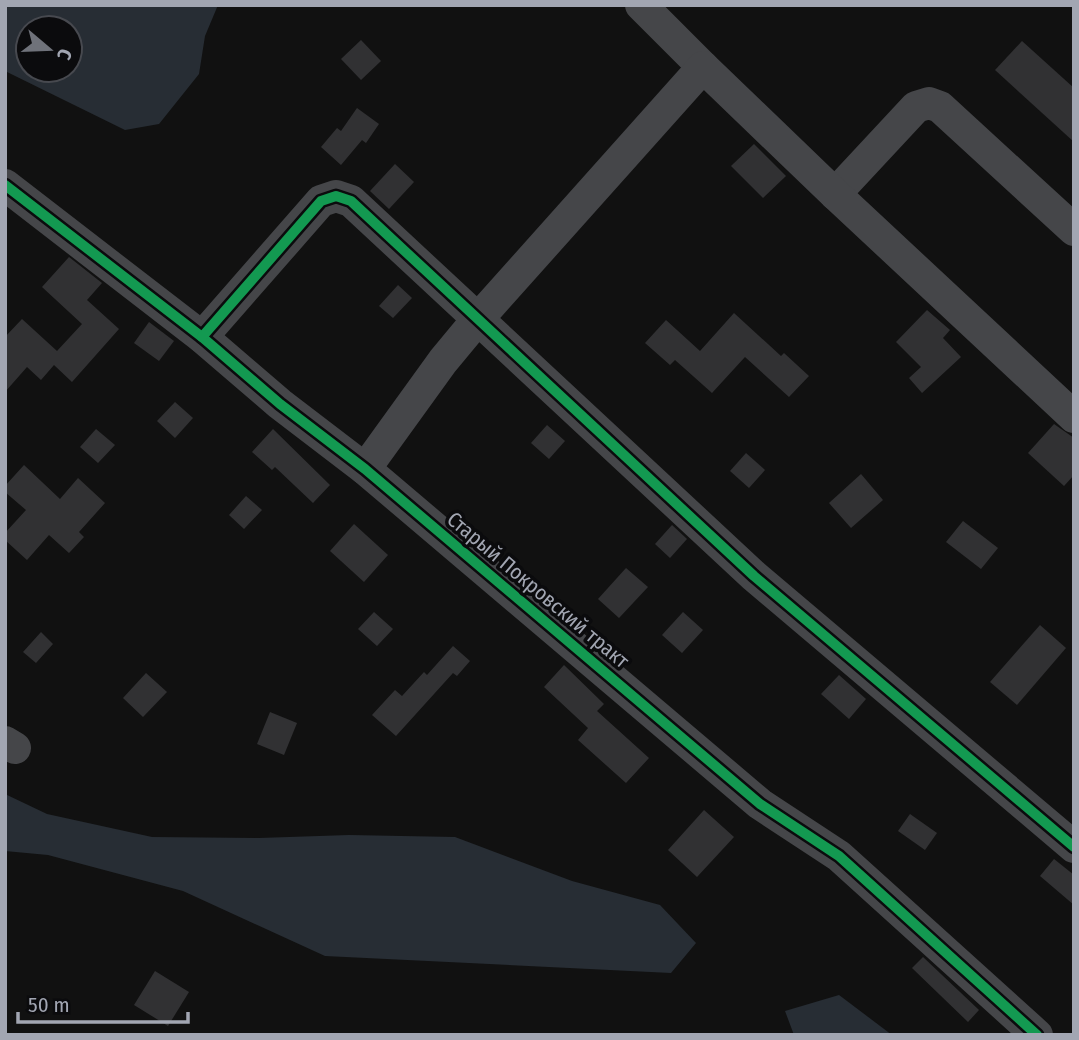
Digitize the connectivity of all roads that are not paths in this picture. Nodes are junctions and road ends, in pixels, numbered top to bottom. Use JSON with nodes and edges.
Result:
{"nodes":[{"id":1,"x":641,"y":5,"type":"edge"},
{"id":2,"x":703,"y":67,"type":"junction"},
{"id":3,"x":5,"y":185,"type":"edge"},
{"id":4,"x":835,"y":194,"type":"junction"},
{"id":5,"x":1074,"y":230,"type":"edge"},
{"id":6,"x":477,"y":320,"type":"junction"},
{"id":7,"x":202,"y":337,"type":"junction"},
{"id":8,"x":1074,"y":416,"type":"edge"},
{"id":9,"x":365,"y":469,"type":"junction"},
{"id":10,"x":1074,"y":847,"type":"edge"},
{"id":11,"x":1037,"y":1035,"type":"edge"}],
"edges":[{"from":1,"to":2,"type":"street"},
{"from":2,"to":4,"type":"street"},
{"from":2,"to":6,"type":"street"},
{"from":3,"to":7,"type":"street","name":"Старый Покровский тракт"},
{"from":4,"to":5,"type":"street"},
{"from":4,"to":8,"type":"street"},
{"from":6,"to":7,"type":"street"},
{"from":6,"to":9,"type":"street"},
{"from":6,"to":10,"type":"street"},
{"from":7,"to":9,"type":"street","name":"Старый Покровский тракт"},
{"from":9,"to":11,"type":"street","name":"Старый Покровский тракт"}]}
